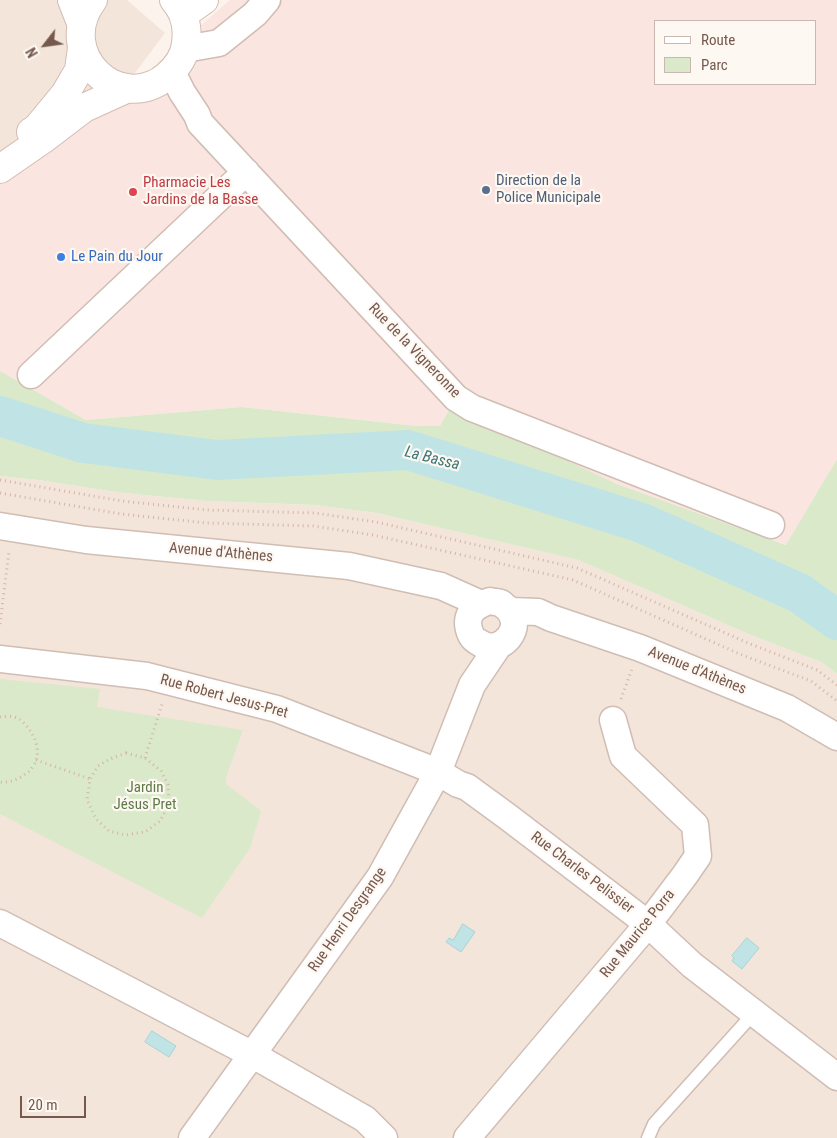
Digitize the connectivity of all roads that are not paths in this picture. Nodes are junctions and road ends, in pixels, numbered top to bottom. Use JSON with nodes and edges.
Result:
{"nodes":[{"id":1,"x":267,"y":0,"type":"edge"},
{"id":2,"x":187,"y":5,"type":"edge"},
{"id":3,"x":82,"y":18,"type":"edge"},
{"id":4,"x":159,"y":73,"type":"junction"},
{"id":5,"x":0,"y":151,"type":"edge"},
{"id":6,"x":0,"y":170,"type":"edge"},
{"id":7,"x":246,"y":172,"type":"junction"},
{"id":8,"x":31,"y":375,"type":"dead end"},
{"id":9,"x":771,"y":525,"type":"dead end"},
{"id":10,"x":6,"y":527,"type":"edge"},
{"id":11,"x":474,"y":620,"type":"junction"},
{"id":12,"x":508,"y":630,"type":"junction"},
{"id":13,"x":0,"y":659,"type":"edge"},
{"id":14,"x":472,"y":684,"type":"junction"},
{"id":15,"x":613,"y":720,"type":"road end"},
{"id":16,"x":837,"y":737,"type":"edge"},
{"id":17,"x":438,"y":772,"type":"junction"},
{"id":18,"x":0,"y":923,"type":"edge"},
{"id":19,"x":648,"y":924,"type":"junction"},
{"id":20,"x":754,"y":1013,"type":"junction"},
{"id":21,"x":253,"y":1055,"type":"junction"},
{"id":22,"x":837,"y":1077,"type":"edge"},
{"id":23,"x":192,"y":1138,"type":"edge"},
{"id":24,"x":384,"y":1138,"type":"edge"},
{"id":25,"x":467,"y":1138,"type":"edge"},
{"id":26,"x":648,"y":1138,"type":"edge"}],
"edges":[{"from":1,"to":4,"type":"street"},
{"from":2,"to":4,"type":"main road"},
{"from":3,"to":4,"type":"main road"},
{"from":3,"to":5,"type":"main road"},
{"from":4,"to":6,"type":"main road"},
{"from":4,"to":7,"type":"street","name":"Rue de la Vigneronne"},
{"from":7,"to":8,"type":"street"},
{"from":7,"to":9,"type":"street","name":"Rue de la Vigneronne"},
{"from":10,"to":11,"type":"street","name":"Avenue d'Athènes"},
{"from":11,"to":12,"type":"street"},
{"from":11,"to":12,"type":"street"},
{"from":11,"to":14,"type":"street","name":"Rue Henri Desgrange"},
{"from":12,"to":14,"type":"street","name":"Rue Henri Desgrange"},
{"from":12,"to":16,"type":"street","name":"Avenue d'Athènes"},
{"from":13,"to":17,"type":"street","name":"Rue Robert Jesus-Pret"},
{"from":14,"to":17,"type":"street","name":"Rue Henri Desgrange"},
{"from":15,"to":19,"type":"street","name":"Rue Maurice Porra"},
{"from":17,"to":19,"type":"street","name":"Rue Charles Pelissier"},
{"from":17,"to":21,"type":"street","name":"Rue Henri Desgrange"},
{"from":18,"to":21,"type":"street"},
{"from":19,"to":20,"type":"street","name":"Rue Charles Pelissier"},
{"from":19,"to":25,"type":"street","name":"Rue Maurice Porra"},
{"from":20,"to":22,"type":"street","name":"Rue Charles Pelissier"},
{"from":20,"to":26,"type":"lane"},
{"from":21,"to":23,"type":"street","name":"Rue Henri Desgrange"},
{"from":21,"to":24,"type":"street"}]}
